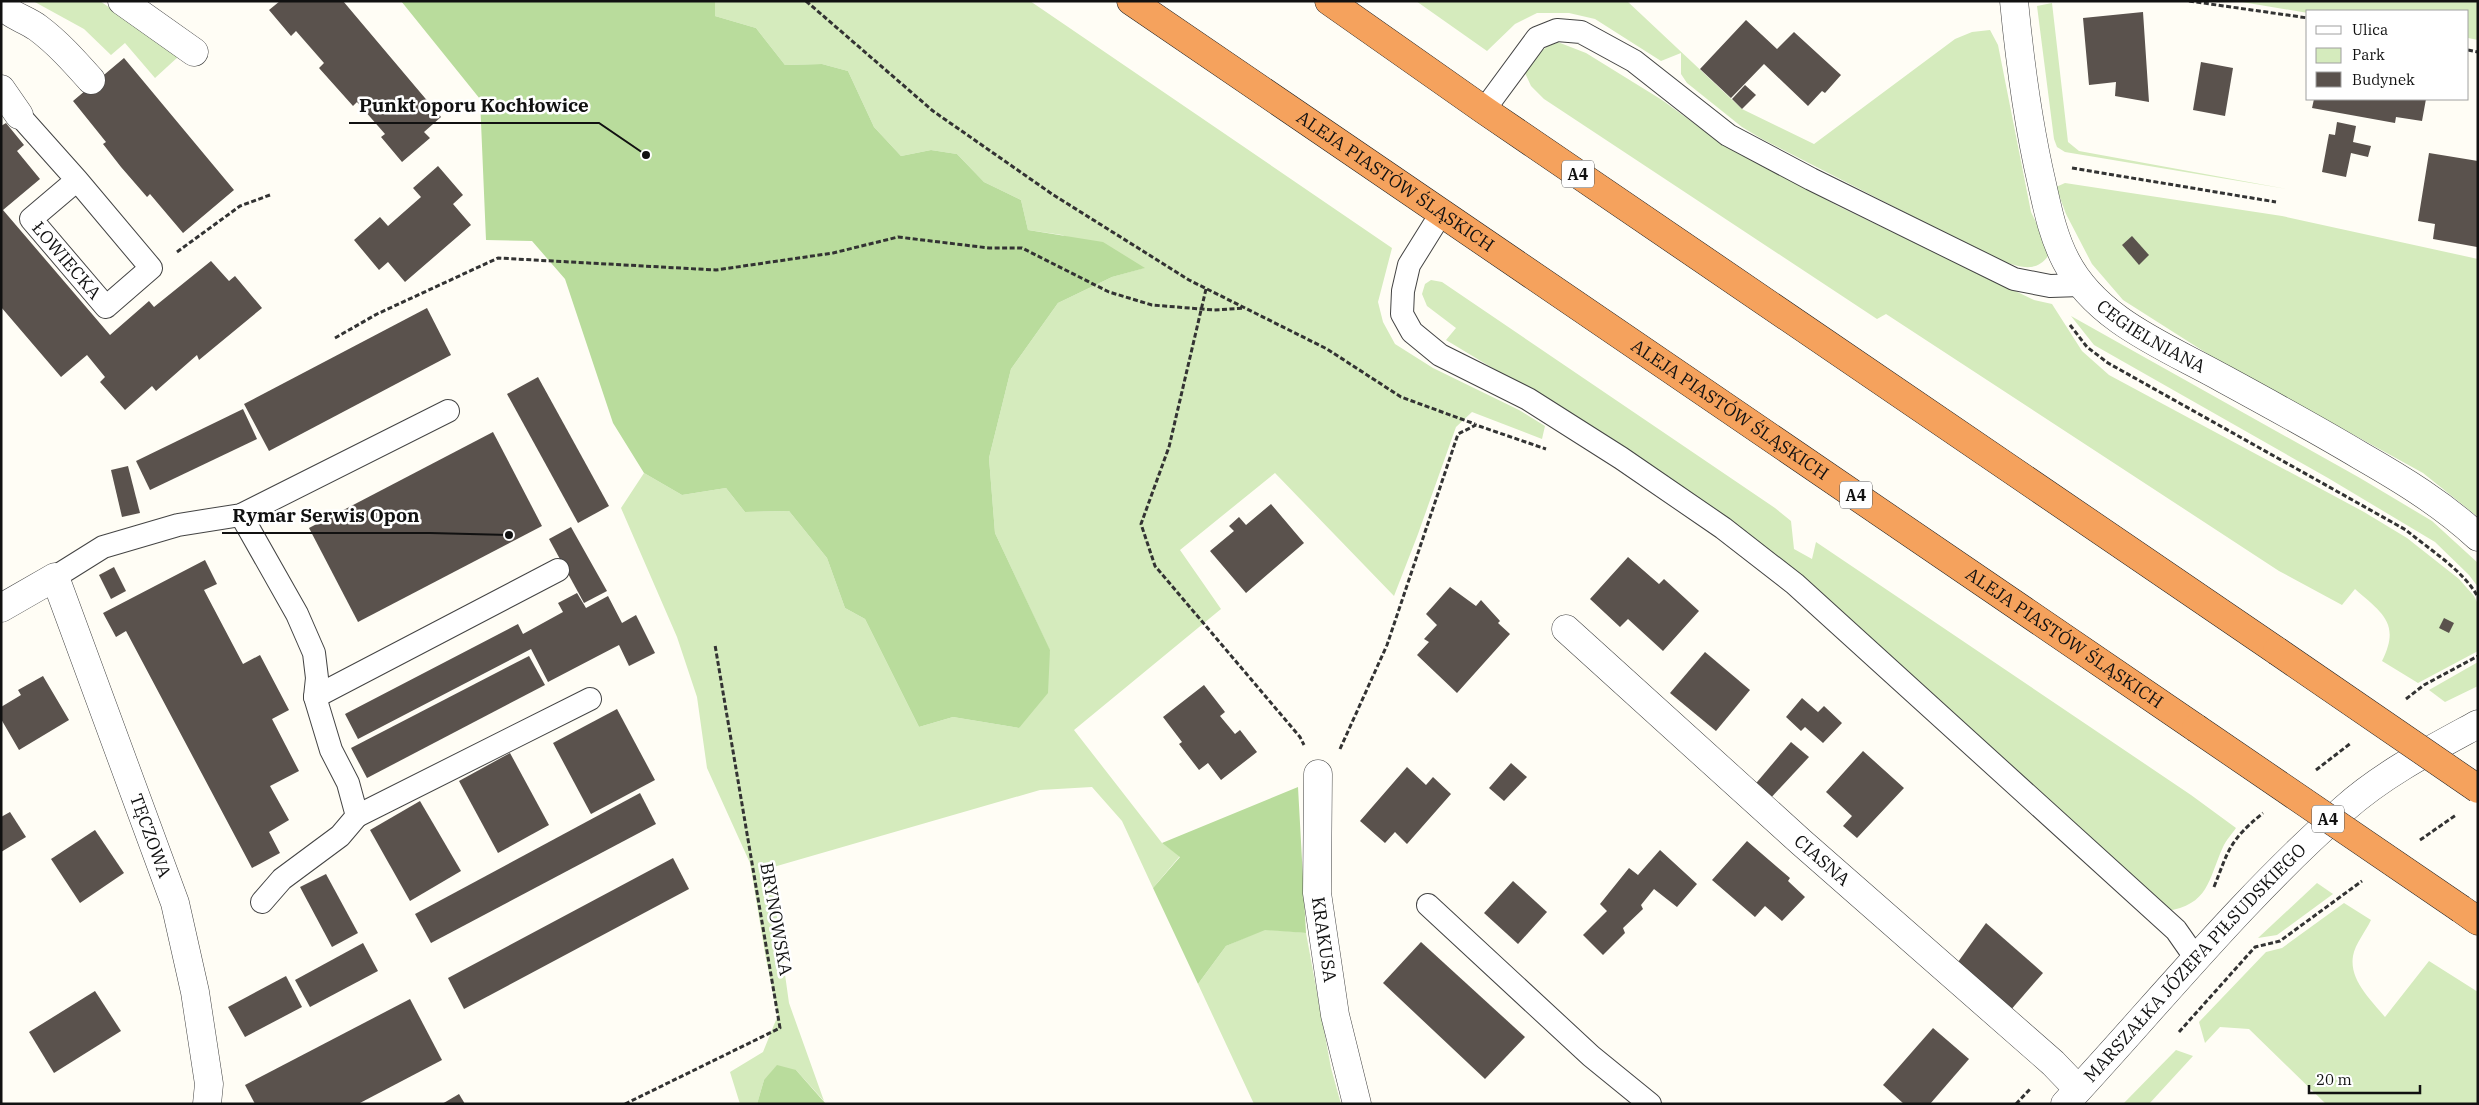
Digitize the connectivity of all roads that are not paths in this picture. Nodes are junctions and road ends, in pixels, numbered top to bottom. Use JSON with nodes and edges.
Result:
{"nodes":[{"id":1,"x":122,"y":1,"type":"edge"},
{"id":2,"x":1131,"y":1,"type":"edge"},
{"id":3,"x":1329,"y":1,"type":"edge"},
{"id":4,"x":2014,"y":1,"type":"edge"},
{"id":5,"x":3,"y":10,"type":"edge"},
{"id":6,"x":194,"y":52,"type":"dead end"},
{"id":7,"x":91,"y":80,"type":"dead end"},
{"id":8,"x":1,"y":89,"type":"edge"},
{"id":9,"x":1484,"y":110,"type":"junction"},
{"id":10,"x":19,"y":115,"type":"joint"},
{"id":11,"x":77,"y":180,"type":"junction"},
{"id":12,"x":1442,"y":212,"type":"junction"},
{"id":13,"x":2081,"y":285,"type":"junction"},
{"id":14,"x":448,"y":411,"type":"dead end"},
{"id":15,"x":242,"y":515,"type":"junction"},
{"id":16,"x":2478,"y":537,"type":"edge"},
{"id":17,"x":558,"y":570,"type":"dead end"},
{"id":18,"x":55,"y":577,"type":"junction"},
{"id":19,"x":1,"y":608,"type":"edge"},
{"id":20,"x":1566,"y":629,"type":"dead end"},
{"id":21,"x":315,"y":697,"type":"junction"},
{"id":22,"x":590,"y":699,"type":"dead end"},
{"id":23,"x":2478,"y":724,"type":"edge"},
{"id":24,"x":1318,"y":774,"type":"road end"},
{"id":25,"x":2478,"y":789,"type":"edge"},
{"id":26,"x":356,"y":816,"type":"junction"},
{"id":27,"x":262,"y":902,"type":"dead end"},
{"id":28,"x":1428,"y":905,"type":"dead end"},
{"id":29,"x":2469,"y":915,"type":"edge"},
{"id":30,"x":2197,"y":960,"type":"junction"},
{"id":31,"x":2071,"y":1097,"type":"edge"},
{"id":32,"x":207,"y":1104,"type":"edge"},
{"id":33,"x":1357,"y":1104,"type":"edge"},
{"id":34,"x":1650,"y":1104,"type":"edge"}],
"edges":[{"from":1,"to":6,"type":"street"},
{"from":2,"to":12,"type":"highway","name":"ALEJA PIASTÓW ŚLĄSKICH","number":"A4"},
{"from":3,"to":9,"type":"highway","number":"A4"},
{"from":4,"to":13,"type":"street","name":"CEGIELNIANA"},
{"from":5,"to":7,"type":"street"},
{"from":8,"to":10,"type":"street"},
{"from":9,"to":13,"type":"lane"},
{"from":9,"to":25,"type":"highway","number":"A4","bridge":true},
{"from":10,"to":11,"type":"lane"},
{"from":11,"to":11,"type":"lane","name":"ŁOWIECKA"},
{"from":12,"to":29,"type":"highway","name":"ALEJA PIASTÓW ŚLĄSKICH","number":"A4","bridge":true},
{"from":12,"to":30,"type":"lane"},
{"from":13,"to":16,"type":"street","name":"CEGIELNIANA"},
{"from":14,"to":15,"type":"lane"},
{"from":15,"to":18,"type":"lane"},
{"from":15,"to":21,"type":"lane"},
{"from":17,"to":21,"type":"lane"},
{"from":18,"to":19,"type":"street"},
{"from":18,"to":32,"type":"street","name":"TĘCZOWA"},
{"from":20,"to":31,"type":"street","name":"CIASNA"},
{"from":21,"to":26,"type":"lane"},
{"from":22,"to":26,"type":"lane"},
{"from":23,"to":30,"type":"street","name":"MARSZAŁKA JÓZEFA PIŁSUDSKIEGO"},
{"from":24,"to":33,"type":"street","name":"KRAKUSA"},
{"from":26,"to":27,"type":"lane"},
{"from":28,"to":34,"type":"lane"},
{"from":30,"to":31,"type":"street","name":"MARSZAŁKA JÓZEFA PIŁSUDSKIEGO"}]}
